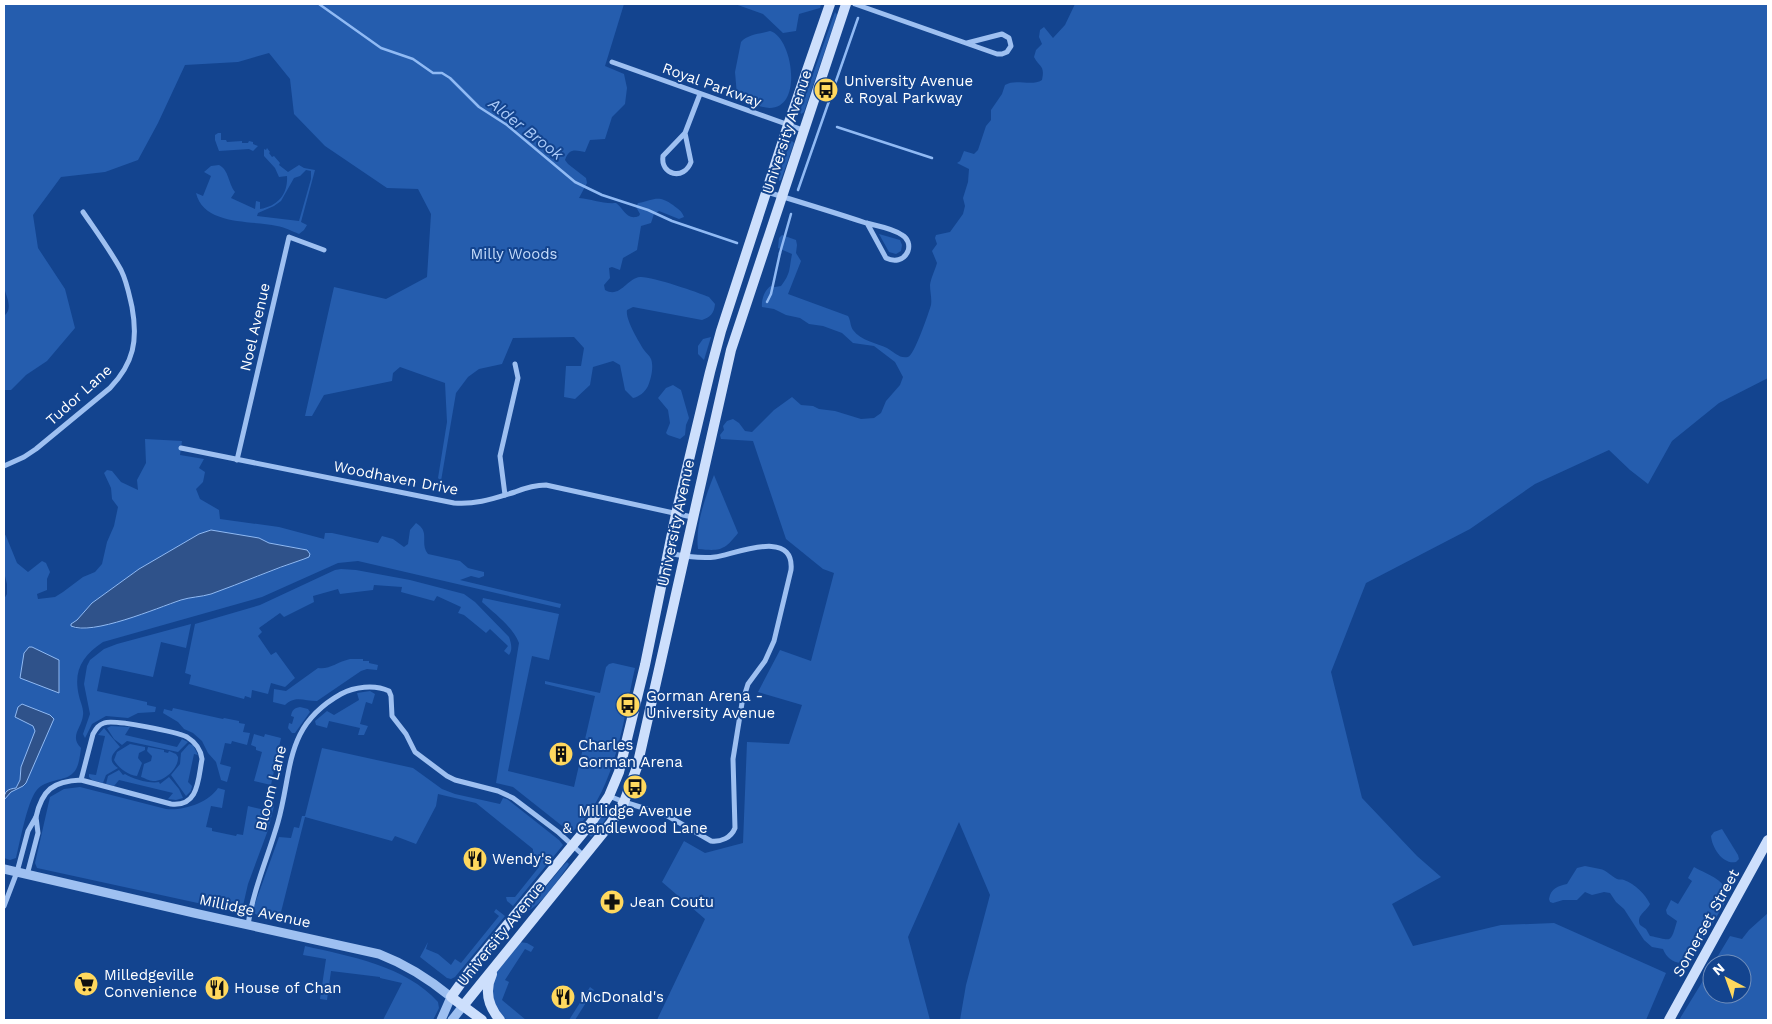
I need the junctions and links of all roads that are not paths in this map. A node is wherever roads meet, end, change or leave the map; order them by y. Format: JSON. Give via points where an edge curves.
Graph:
{"nodes":[{"id":1,"x":830,"y":4,"type":"edge"},
{"id":2,"x":846,"y":4,"type":"edge"},
{"id":3,"x":855,"y":4,"type":"edge"},
{"id":4,"x":967,"y":43,"type":"junction"},
{"id":5,"x":612,"y":62,"type":"dead end"},
{"id":6,"x":700,"y":94,"type":"junction"},
{"id":7,"x":788,"y":125,"type":"junction"},
{"id":8,"x":803,"y":130,"type":"junction"},
{"id":9,"x":685,"y":133,"type":"junction"},
{"id":10,"x":767,"y":192,"type":"junction"},
{"id":11,"x":781,"y":197,"type":"junction"},
{"id":12,"x":83,"y":212,"type":"dead end"},
{"id":13,"x":867,"y":223,"type":"junction"},
{"id":14,"x":324,"y":250,"type":"dead end"},
{"id":15,"x":515,"y":364,"type":"dead end"},
{"id":16,"x":182,"y":448,"type":"dead end"},
{"id":17,"x":237,"y":460,"type":"junction"},
{"id":18,"x":4,"y":466,"type":"edge"},
{"id":19,"x":505,"y":495,"type":"junction"},
{"id":20,"x":676,"y":514,"type":"junction"},
{"id":21,"x":692,"y":517,"type":"junction"},
{"id":22,"x":668,"y":553,"type":"junction"},
{"id":23,"x":685,"y":556,"type":"junction"},
{"id":24,"x":81,"y":780,"type":"junction"},
{"id":25,"x":609,"y":796,"type":"junction"},
{"id":26,"x":624,"y":802,"type":"junction"},
{"id":27,"x":36,"y":817,"type":"junction"},
{"id":28,"x":1768,"y":840,"type":"edge"},
{"id":29,"x":573,"y":845,"type":"junction"},
{"id":30,"x":584,"y":856,"type":"junction"},
{"id":31,"x":4,"y":869,"type":"edge"},
{"id":32,"x":17,"y":872,"type":"junction"},
{"id":33,"x":27,"y":874,"type":"junction"},
{"id":34,"x":4,"y":906,"type":"edge"},
{"id":35,"x":248,"y":925,"type":"junction"},
{"id":36,"x":495,"y":966,"type":"junction"},
{"id":37,"x":451,"y":997,"type":"junction"},
{"id":38,"x":462,"y":1006,"type":"junction"},
{"id":39,"x":441,"y":1020,"type":"edge"},
{"id":40,"x":452,"y":1020,"type":"edge"},
{"id":41,"x":482,"y":1020,"type":"edge"},
{"id":42,"x":500,"y":1020,"type":"edge"},
{"id":43,"x":1669,"y":1020,"type":"edge"}],
"edges":[{"from":1,"to":7,"type":"main road","name":"University Avenue"},
{"from":2,"to":8,"type":"main road","name":"University Avenue"},
{"from":3,"to":4,"type":"street"},
{"from":4,"to":4,"type":"street","via":[[999,54],[1007,52],[1011,46],[1009,38],[1002,34]]},
{"from":5,"to":6,"type":"street","name":"Royal Parkway"},
{"from":6,"to":7,"type":"street","name":"Royal Parkway"},
{"from":6,"to":9,"type":"street"},
{"from":7,"to":8,"type":"street","name":"Royal Parkway"},
{"from":7,"to":10,"type":"main road","name":"University Avenue"},
{"from":8,"to":11,"type":"main road","name":"University Avenue"},
{"from":9,"to":9,"type":"street","via":[[690,166],[684,172],[672,174],[663,165],[663,156]]},
{"from":10,"to":11,"type":"street"},
{"from":10,"to":20,"type":"main road","name":"University Avenue","via":[[721,331]]},
{"from":11,"to":13,"type":"street"},
{"from":11,"to":21,"type":"main road","name":"University Avenue","via":[[730,350]]},
{"from":12,"to":18,"type":"street","name":"Tudor Lane","via":[[126,282],[135,333],[130,358],[120,379],[110,388],[36,449]]},
{"from":13,"to":13,"type":"street","via":[[886,258],[900,260],[907,254],[909,244],[905,237]]},
{"from":14,"to":17,"type":"street","name":"Noel Avenue","via":[[289,236]]},
{"from":15,"to":19,"type":"street","via":[[518,378],[500,456]]},
{"from":16,"to":17,"type":"street","name":"Woodhaven Drive"},
{"from":17,"to":19,"type":"street","name":"Woodhaven Drive","via":[[454,503],[476,503]]},
{"from":19,"to":20,"type":"street","name":"Woodhaven Drive","via":[[546,485]]},
{"from":20,"to":21,"type":"street","name":"Woodhaven Drive"},
{"from":20,"to":22,"type":"main road","name":"University Avenue"},
{"from":21,"to":23,"type":"main road","name":"University Avenue"},
{"from":22,"to":23,"type":"street"},
{"from":22,"to":25,"type":"main road","name":"University Avenue","via":[[624,754]]},
{"from":23,"to":26,"type":"main road","name":"University Avenue","via":[[636,767]]},
{"from":23,"to":26,"type":"street","via":[[715,557],[769,546],[783,550],[791,561],[774,641],[765,661],[748,684],[742,703],[733,759],[736,828],[727,838],[710,841],[666,814]]},
{"from":24,"to":24,"type":"street","via":[[176,804],[190,799],[197,788],[202,757],[187,737],[132,724],[108,722],[96,728]]},
{"from":24,"to":27,"type":"street","via":[[62,783],[47,791]]},
{"from":25,"to":26,"type":"street"},
{"from":25,"to":29,"type":"main road","name":"University Avenue"},
{"from":26,"to":30,"type":"main road","name":"University Avenue"},
{"from":27,"to":32,"type":"street","via":[[28,830]]},
{"from":27,"to":33,"type":"street","via":[[38,833]]},
{"from":28,"to":43,"type":"main road","name":"Somerset Street"},
{"from":29,"to":30,"type":"street","name":"Bloom Lane"},
{"from":29,"to":35,"type":"street","name":"Bloom Lane","via":[[513,798],[455,780],[415,752],[392,716],[392,696],[388,691],[370,687],[351,688],[327,702],[296,740],[278,821],[250,908]]},
{"from":29,"to":37,"type":"main road","name":"University Avenue"},
{"from":30,"to":36,"type":"main road","name":"University Avenue"},
{"from":31,"to":32,"type":"street","name":"Millidge Avenue"},
{"from":32,"to":33,"type":"street","name":"Millidge Avenue"},
{"from":32,"to":34,"type":"street"},
{"from":33,"to":35,"type":"street","name":"Millidge Avenue"},
{"from":35,"to":37,"type":"street","name":"Millidge Avenue","via":[[379,954],[422,976]]},
{"from":36,"to":38,"type":"main road","name":"University Avenue"},
{"from":36,"to":42,"type":"main road","via":[[487,996]]},
{"from":37,"to":38,"type":"main road","name":"Millidge Avenue"},
{"from":37,"to":39,"type":"street"},
{"from":38,"to":40,"type":"street"},
{"from":38,"to":41,"type":"main road","name":"Millidge Avenue"}]}
